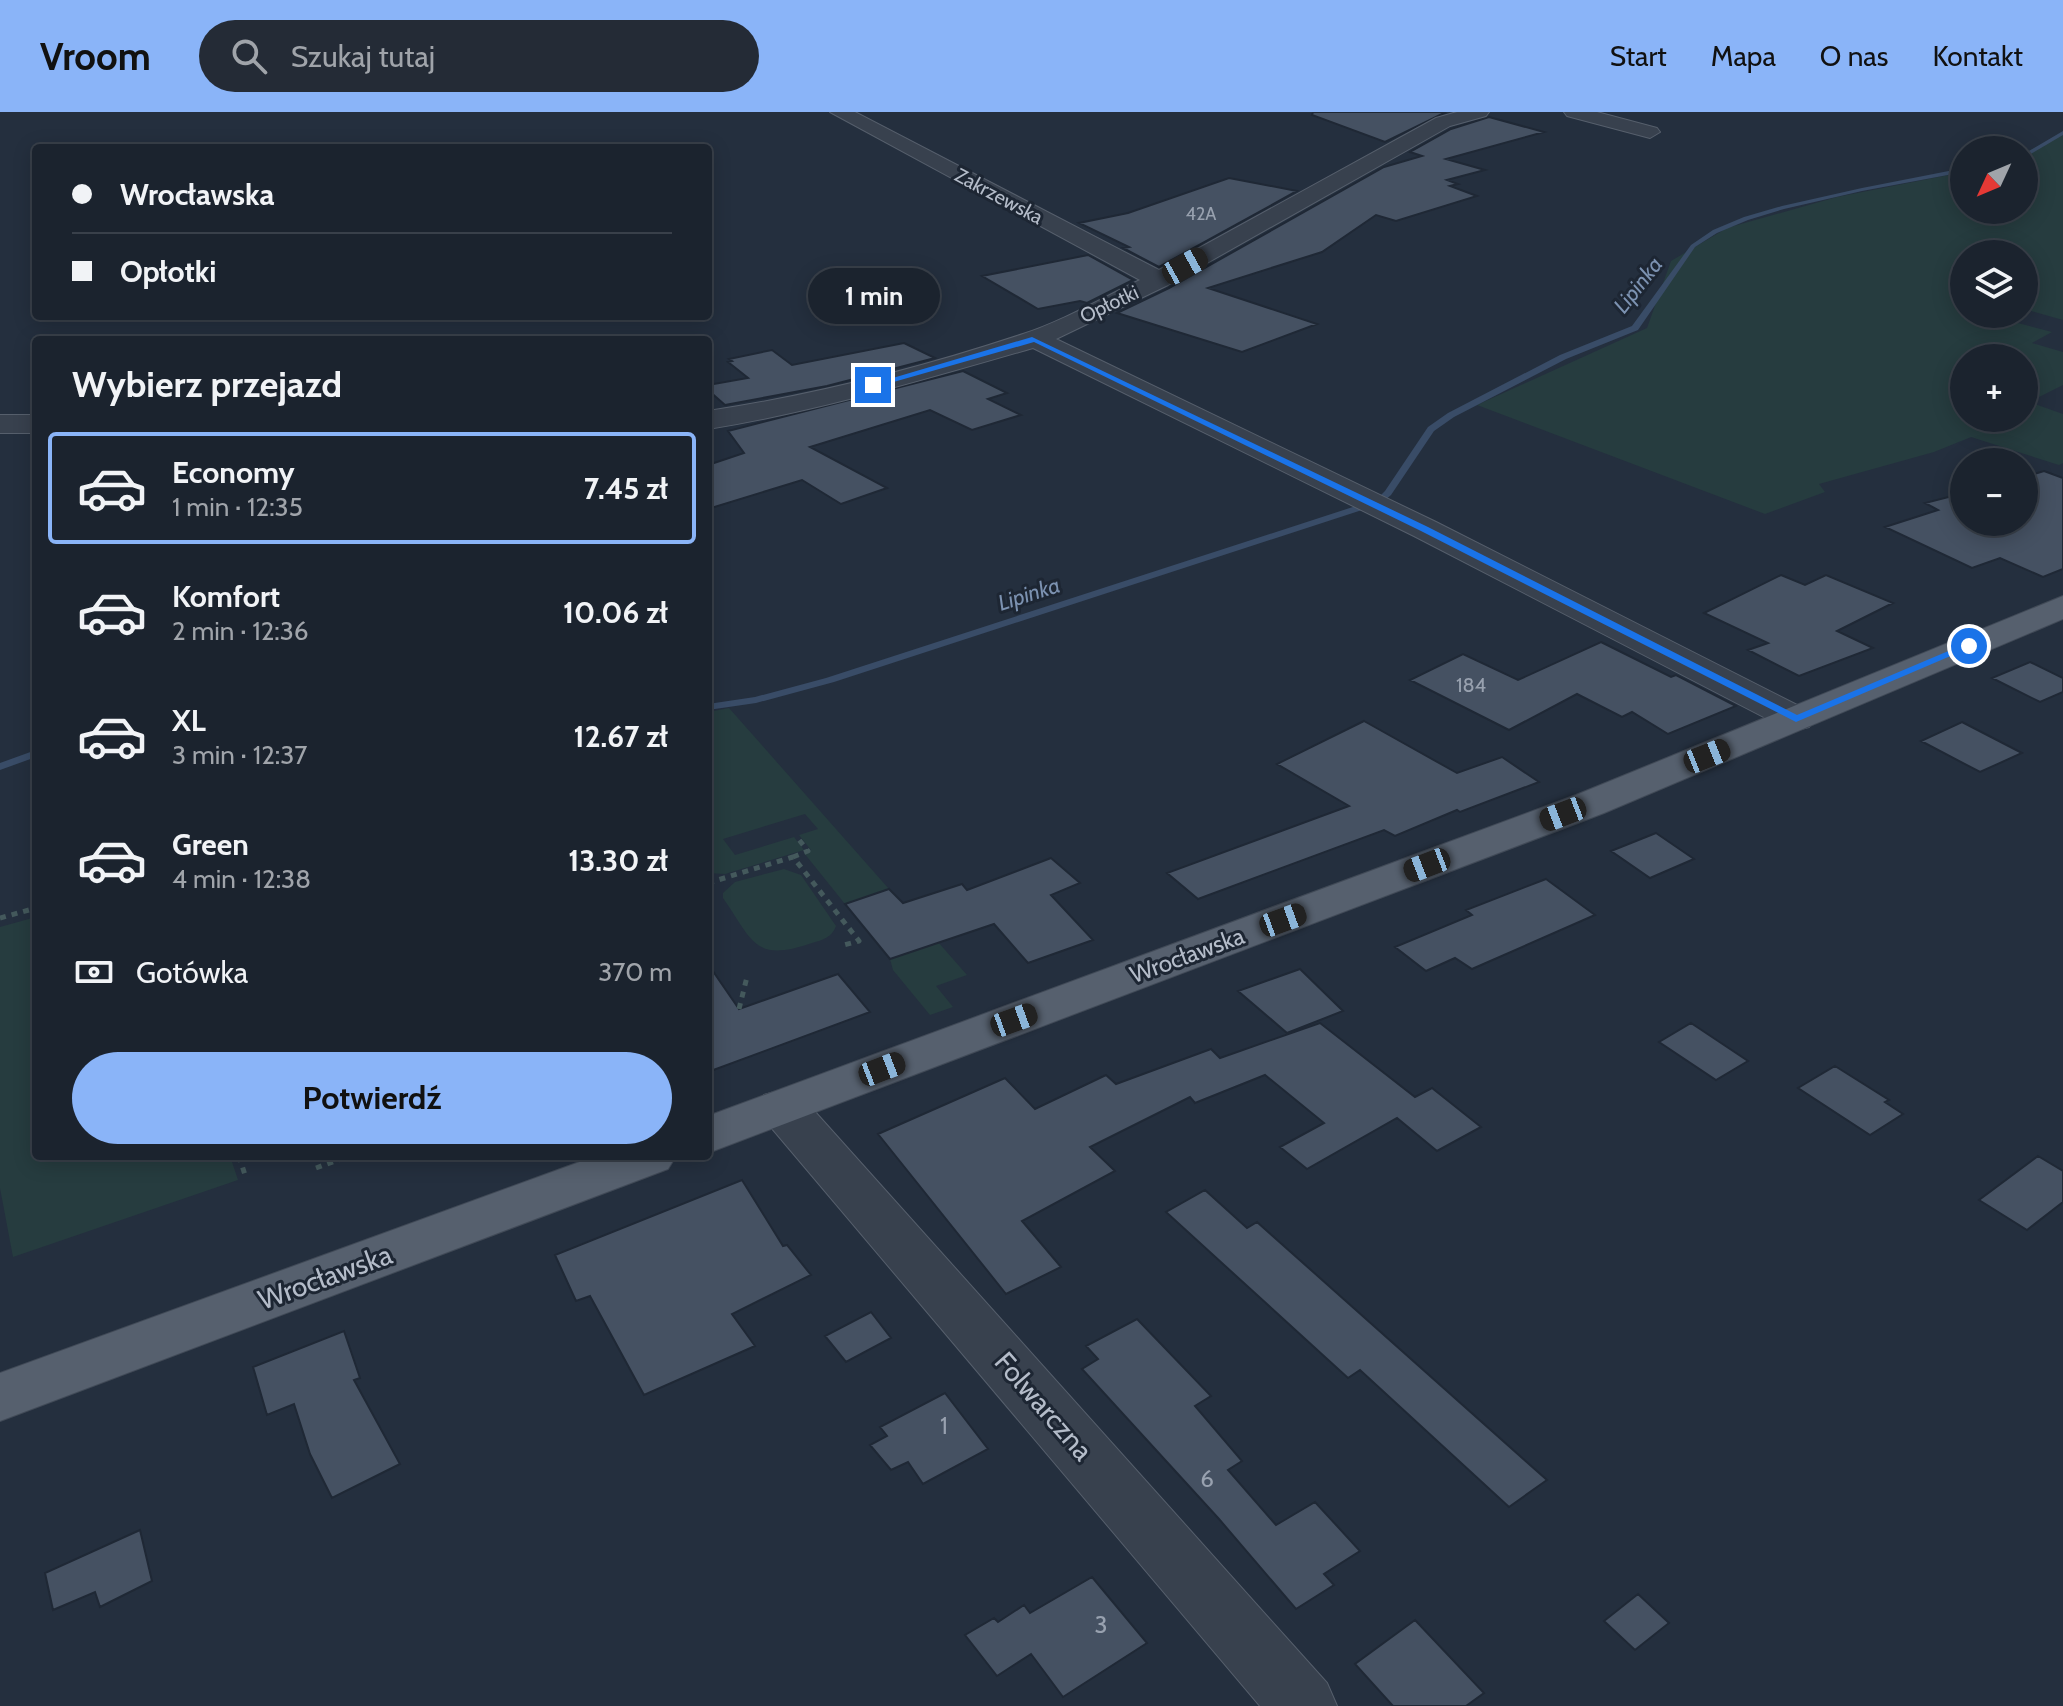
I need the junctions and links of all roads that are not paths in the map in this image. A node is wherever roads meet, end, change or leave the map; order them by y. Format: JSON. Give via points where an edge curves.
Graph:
{"nodes":[{"id":1,"x":840,"y":112,"type":"edge"},
{"id":2,"x":1479,"y":112,"type":"edge"},
{"id":3,"x":1574,"y":112,"type":"edge"},
{"id":4,"x":1650,"y":132,"type":"dead end"},
{"id":5,"x":1159,"y":280,"type":"junction"},
{"id":6,"x":1035,"y":339,"type":"junction"},
{"id":7,"x":712,"y":419,"type":"edge"},
{"id":8,"x":0,"y":424,"type":"edge"},
{"id":9,"x":32,"y":424,"type":"edge"},
{"id":10,"x":2063,"y":606,"type":"edge"},
{"id":11,"x":1796,"y":719,"type":"junction"},
{"id":12,"x":782,"y":1107,"type":"junction"},
{"id":13,"x":712,"y":1133,"type":"edge"},
{"id":14,"x":639,"y":1160,"type":"edge"},
{"id":15,"x":0,"y":1397,"type":"edge"},
{"id":16,"x":1303,"y":1706,"type":"edge"}],
"edges":[{"from":1,"to":5,"type":"street","name":"Zakrzewska"},
{"from":2,"to":5,"type":"street","name":"Opłotki","via":[[1443,122]]},
{"from":3,"to":4,"type":"street"},
{"from":5,"to":6,"type":"street","name":"Opłotki"},
{"from":6,"to":7,"type":"street","name":"Opłotki","via":[[846,393]]},
{"from":6,"to":11,"type":"street","via":[[1425,529]]},
{"from":8,"to":9,"type":"street"},
{"from":10,"to":11,"type":"main road","name":"Wrocławska"},
{"from":11,"to":12,"type":"main road","name":"Wrocławska","via":[[1590,804]]},
{"from":12,"to":13,"type":"main road","name":"Wrocławska"},
{"from":12,"to":16,"type":"street","name":"Folwarczna"},
{"from":14,"to":15,"type":"main road","name":"Wrocławska"}]}
